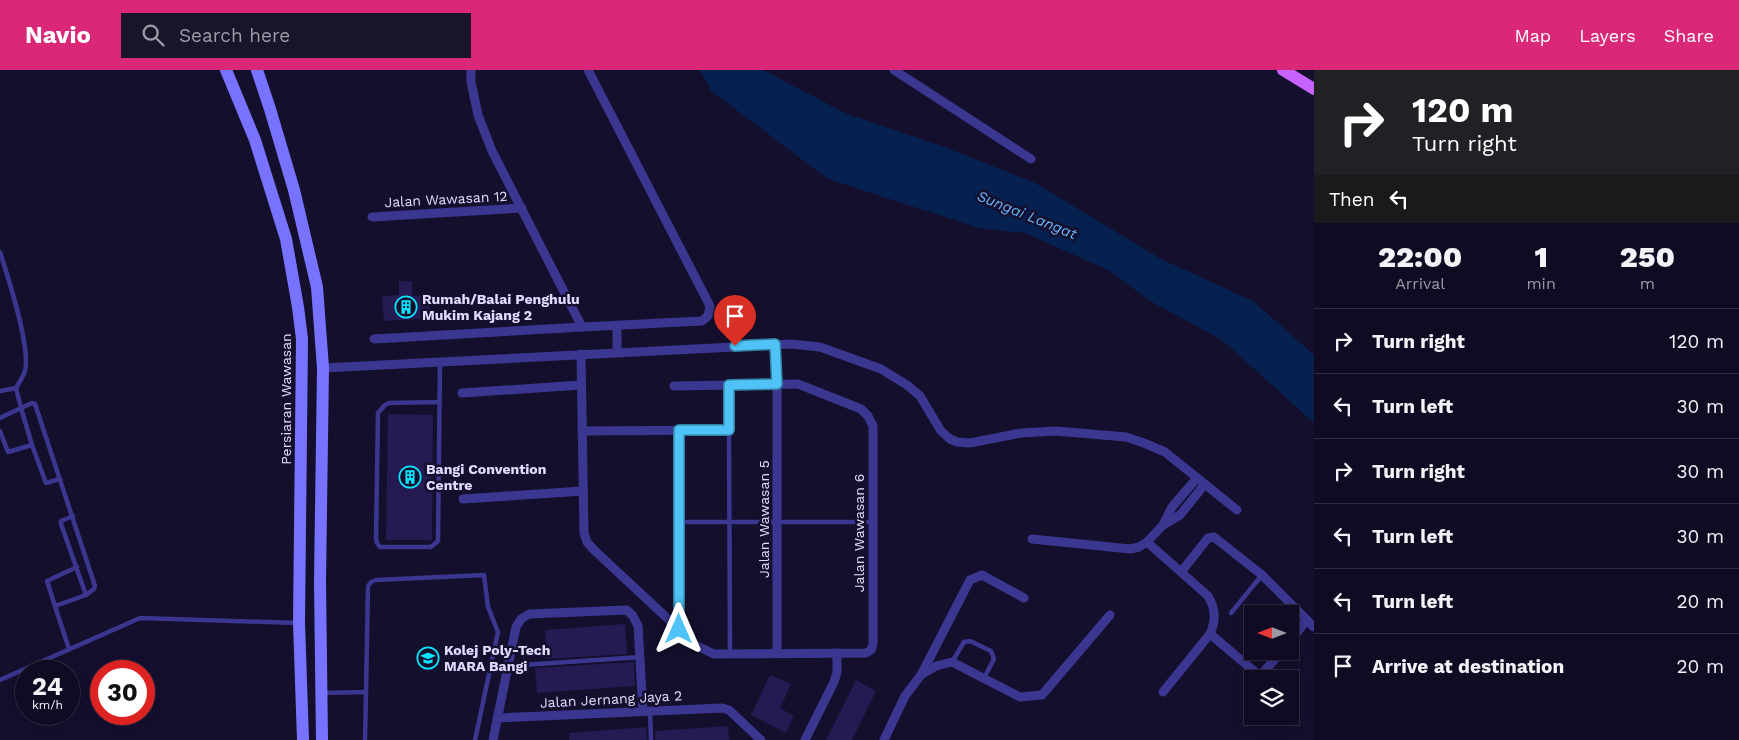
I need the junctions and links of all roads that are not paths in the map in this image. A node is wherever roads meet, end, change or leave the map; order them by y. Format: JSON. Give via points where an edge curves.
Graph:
{"nodes":[{"id":1,"x":226,"y":70,"type":"edge"},
{"id":2,"x":256,"y":70,"type":"edge"},
{"id":3,"x":472,"y":70,"type":"edge"},
{"id":4,"x":588,"y":70,"type":"edge"},
{"id":5,"x":894,"y":70,"type":"edge"},
{"id":6,"x":1283,"y":70,"type":"edge"},
{"id":7,"x":1314,"y":89,"type":"edge"},
{"id":8,"x":1031,"y":159,"type":"dead end"},
{"id":9,"x":522,"y":208,"type":"junction"},
{"id":10,"x":372,"y":217,"type":"dead end"},
{"id":11,"x":0,"y":252,"type":"edge"},
{"id":12,"x":617,"y":326,"type":"junction"},
{"id":13,"x":582,"y":327,"type":"junction"},
{"id":14,"x":302,"y":339,"type":"junction"},
{"id":15,"x":374,"y":340,"type":"dead end"},
{"id":16,"x":775,"y":344,"type":"junction"},
{"id":17,"x":617,"y":352,"type":"junction"},
{"id":18,"x":581,"y":354,"type":"junction"},
{"id":19,"x":440,"y":362,"type":"junction"},
{"id":20,"x":323,"y":368,"type":"junction"},
{"id":21,"x":777,"y":384,"type":"junction"},
{"id":22,"x":581,"y":385,"type":"junction"},
{"id":23,"x":729,"y":385,"type":"junction"},
{"id":24,"x":674,"y":386,"type":"dead end"},
{"id":25,"x":16,"y":388,"type":"junction"},
{"id":26,"x":0,"y":391,"type":"edge"},
{"id":27,"x":462,"y":393,"type":"dead end"},
{"id":28,"x":439,"y":402,"type":"junction"},
{"id":29,"x":21,"y":408,"type":"junction"},
{"id":30,"x":302,"y":413,"type":"junction"},
{"id":31,"x":0,"y":418,"type":"edge"},
{"id":32,"x":679,"y":430,"type":"junction"},
{"id":33,"x":729,"y":430,"type":"junction"},
{"id":34,"x":0,"y":431,"type":"edge"},
{"id":35,"x":582,"y":431,"type":"junction"},
{"id":36,"x":32,"y":444,"type":"junction"},
{"id":37,"x":1197,"y":478,"type":"junction"},
{"id":38,"x":60,"y":479,"type":"junction"},
{"id":39,"x":1205,"y":484,"type":"junction"},
{"id":40,"x":583,"y":491,"type":"junction"},
{"id":41,"x":463,"y":499,"type":"dead end"},
{"id":42,"x":1237,"y":510,"type":"dead end"},
{"id":43,"x":73,"y":516,"type":"junction"},
{"id":44,"x":679,"y":522,"type":"junction"},
{"id":45,"x":729,"y":522,"type":"junction"},
{"id":46,"x":777,"y":522,"type":"junction"},
{"id":47,"x":872,"y":522,"type":"junction"},
{"id":48,"x":1163,"y":525,"type":"junction"},
{"id":49,"x":1032,"y":539,"type":"dead end"},
{"id":50,"x":1147,"y":542,"type":"junction"},
{"id":51,"x":77,"y":567,"type":"junction"},
{"id":52,"x":1181,"y":572,"type":"junction"},
{"id":53,"x":1262,"y":575,"type":"junction"},
{"id":54,"x":320,"y":582,"type":"junction"},
{"id":55,"x":86,"y":595,"type":"junction"},
{"id":56,"x":1024,"y":598,"type":"dead end"},
{"id":57,"x":55,"y":606,"type":"junction"},
{"id":58,"x":1231,"y":614,"type":"dead end"},
{"id":59,"x":1110,"y":615,"type":"dead end"},
{"id":60,"x":1307,"y":620,"type":"junction"},
{"id":61,"x":299,"y":623,"type":"junction"},
{"id":62,"x":1314,"y":628,"type":"edge"},
{"id":63,"x":679,"y":629,"type":"junction"},
{"id":64,"x":1299,"y":630,"type":"edge"},
{"id":65,"x":1210,"y":634,"type":"junction"},
{"id":66,"x":70,"y":649,"type":"junction"},
{"id":67,"x":777,"y":653,"type":"junction"},
{"id":68,"x":837,"y":653,"type":"junction"},
{"id":69,"x":730,"y":654,"type":"junction"},
{"id":70,"x":641,"y":657,"type":"junction"},
{"id":71,"x":320,"y":660,"type":"junction"},
{"id":72,"x":1274,"y":660,"type":"edge"},
{"id":73,"x":952,"y":662,"type":"junction"},
{"id":74,"x":508,"y":666,"type":"junction"},
{"id":75,"x":921,"y":675,"type":"junction"},
{"id":76,"x":984,"y":678,"type":"junction"},
{"id":77,"x":0,"y":680,"type":"edge"},
{"id":78,"x":366,"y":692,"type":"junction"},
{"id":79,"x":1163,"y":692,"type":"dead end"},
{"id":80,"x":322,"y":693,"type":"junction"},
{"id":81,"x":647,"y":711,"type":"junction"},
{"id":82,"x":497,"y":718,"type":"junction"},
{"id":83,"x":303,"y":740,"type":"edge"},
{"id":84,"x":322,"y":740,"type":"edge"},
{"id":85,"x":365,"y":740,"type":"edge"},
{"id":86,"x":475,"y":740,"type":"edge"},
{"id":87,"x":493,"y":740,"type":"edge"},
{"id":88,"x":652,"y":740,"type":"edge"},
{"id":89,"x":761,"y":740,"type":"edge"},
{"id":90,"x":804,"y":740,"type":"edge"},
{"id":91,"x":884,"y":740,"type":"edge"}],
"edges":[{"from":1,"to":14,"type":"main road","name":"Persiaran Wawasan","via":[[255,140],[286,239]]},
{"from":2,"to":20,"type":"main road","via":[[294,190],[317,287]]},
{"from":3,"to":9,"type":"street","via":[[471,82],[478,116]]},
{"from":4,"to":12,"type":"street","via":[[710,306],[708,316],[702,321]]},
{"from":5,"to":8,"type":"street"},
{"from":6,"to":7,"type":"main road"},
{"from":9,"to":10,"type":"street","name":"Jalan Wawasan 12"},
{"from":9,"to":13,"type":"street"},
{"from":11,"to":25,"type":"lane","via":[[26,351],[25,371]]},
{"from":12,"to":13,"type":"street"},
{"from":12,"to":17,"type":"street"},
{"from":13,"to":15,"type":"street"},
{"from":14,"to":20,"type":"main road","via":[[310,356]]},
{"from":14,"to":30,"type":"main road","name":"Persiaran Wawasan"},
{"from":16,"to":17,"type":"street"},
{"from":16,"to":21,"type":"street","name":"Jalan Wawasan 5"},
{"from":16,"to":37,"type":"street","via":[[820,347],[881,369],[920,396],[941,431],[957,442],[1056,431],[1126,437],[1165,452]]},
{"from":17,"to":18,"type":"street"},
{"from":18,"to":19,"type":"street"},
{"from":18,"to":22,"type":"street"},
{"from":19,"to":20,"type":"street"},
{"from":19,"to":28,"type":"lane"},
{"from":20,"to":30,"type":"main road","via":[[309,385]]},
{"from":20,"to":54,"type":"main road"},
{"from":21,"to":23,"type":"street"},
{"from":21,"to":46,"type":"street","name":"Jalan Wawasan 5"},
{"from":21,"to":47,"type":"street","name":"Jalan Wawasan 6","via":[[798,384],[860,409],[868,416],[873,426]]},
{"from":22,"to":27,"type":"street"},
{"from":22,"to":35,"type":"street"},
{"from":23,"to":24,"type":"street"},
{"from":23,"to":33,"type":"street"},
{"from":25,"to":26,"type":"lane"},
{"from":25,"to":29,"type":"lane"},
{"from":28,"to":28,"type":"lane","via":[[438,541],[431,547],[380,547],[376,538],[378,413],[389,403]]},
{"from":29,"to":31,"type":"lane"},
{"from":29,"to":36,"type":"lane"},
{"from":29,"to":38,"type":"lane","via":[[35,404]]},
{"from":30,"to":61,"type":"main road","name":"Persiaran Wawasan"},
{"from":32,"to":33,"type":"street"},
{"from":32,"to":35,"type":"street"},
{"from":32,"to":44,"type":"street"},
{"from":33,"to":45,"type":"lane"},
{"from":34,"to":36,"type":"lane","via":[[8,452]]},
{"from":35,"to":40,"type":"street"},
{"from":36,"to":38,"type":"lane","via":[[46,483]]},
{"from":37,"to":39,"type":"street"},
{"from":37,"to":48,"type":"street","via":[[1172,507]]},
{"from":38,"to":43,"type":"lane"},
{"from":39,"to":42,"type":"street"},
{"from":39,"to":48,"type":"street","via":[[1180,515]]},
{"from":40,"to":41,"type":"street"},
{"from":40,"to":63,"type":"street","via":[[587,542]]},
{"from":43,"to":51,"type":"lane","via":[[61,522]]},
{"from":43,"to":55,"type":"lane","via":[[95,586]]},
{"from":44,"to":45,"type":"lane"},
{"from":44,"to":63,"type":"street"},
{"from":45,"to":46,"type":"lane"},
{"from":45,"to":69,"type":"lane"},
{"from":46,"to":47,"type":"lane"},
{"from":46,"to":67,"type":"street","name":"Jalan Wawasan 5"},
{"from":47,"to":68,"type":"street","name":"Jalan Wawasan 6","via":[[874,644],[866,653]]},
{"from":48,"to":50,"type":"street"},
{"from":49,"to":50,"type":"street","via":[[1130,549]]},
{"from":50,"to":52,"type":"street"},
{"from":51,"to":55,"type":"lane"},
{"from":51,"to":57,"type":"lane","via":[[48,579]]},
{"from":52,"to":53,"type":"street","via":[[1214,537]]},
{"from":52,"to":65,"type":"street","via":[[1213,604],[1215,614]]},
{"from":53,"to":58,"type":"lane"},
{"from":53,"to":60,"type":"street"},
{"from":54,"to":61,"type":"main road","via":[[311,608]]},
{"from":54,"to":71,"type":"main road"},
{"from":55,"to":57,"type":"lane"},
{"from":56,"to":75,"type":"street","via":[[982,575],[970,580]]},
{"from":57,"to":66,"type":"lane"},
{"from":59,"to":76,"type":"street","via":[[1042,695],[1020,697]]},
{"from":60,"to":62,"type":"street"},
{"from":60,"to":64,"type":"street"},
{"from":61,"to":66,"type":"lane","via":[[140,618]]},
{"from":61,"to":71,"type":"main road","via":[[315,644]]},
{"from":61,"to":83,"type":"main road","name":"Persiaran Wawasan"},
{"from":63,"to":69,"type":"street","via":[[697,646],[714,654]]},
{"from":65,"to":72,"type":"street","via":[[1260,676]]},
{"from":65,"to":79,"type":"street"},
{"from":66,"to":77,"type":"lane"},
{"from":67,"to":68,"type":"street"},
{"from":67,"to":69,"type":"street"},
{"from":68,"to":90,"type":"street","via":[[834,682]]},
{"from":70,"to":74,"type":"lane"},
{"from":70,"to":74,"type":"street","via":[[638,626],[627,610],[529,614],[516,628]]},
{"from":70,"to":81,"type":"street"},
{"from":71,"to":80,"type":"main road"},
{"from":73,"to":75,"type":"street"},
{"from":73,"to":76,"type":"street"},
{"from":73,"to":76,"type":"lane","via":[[964,642],[970,641],[991,651],[994,659]]},
{"from":74,"to":82,"type":"street"},
{"from":75,"to":91,"type":"street","via":[[905,696]]},
{"from":78,"to":80,"type":"lane"},
{"from":78,"to":85,"type":"lane"},
{"from":78,"to":86,"type":"lane","via":[[368,586],[371,582],[484,575],[488,606],[498,632]]},
{"from":80,"to":84,"type":"main road"},
{"from":81,"to":82,"type":"street","name":"Jalan Jernang Jaya 2"},
{"from":81,"to":88,"type":"lane"},
{"from":81,"to":89,"type":"street","name":"Jalan Jernang Jaya 2","via":[[726,708]]},
{"from":82,"to":87,"type":"street"}]}
